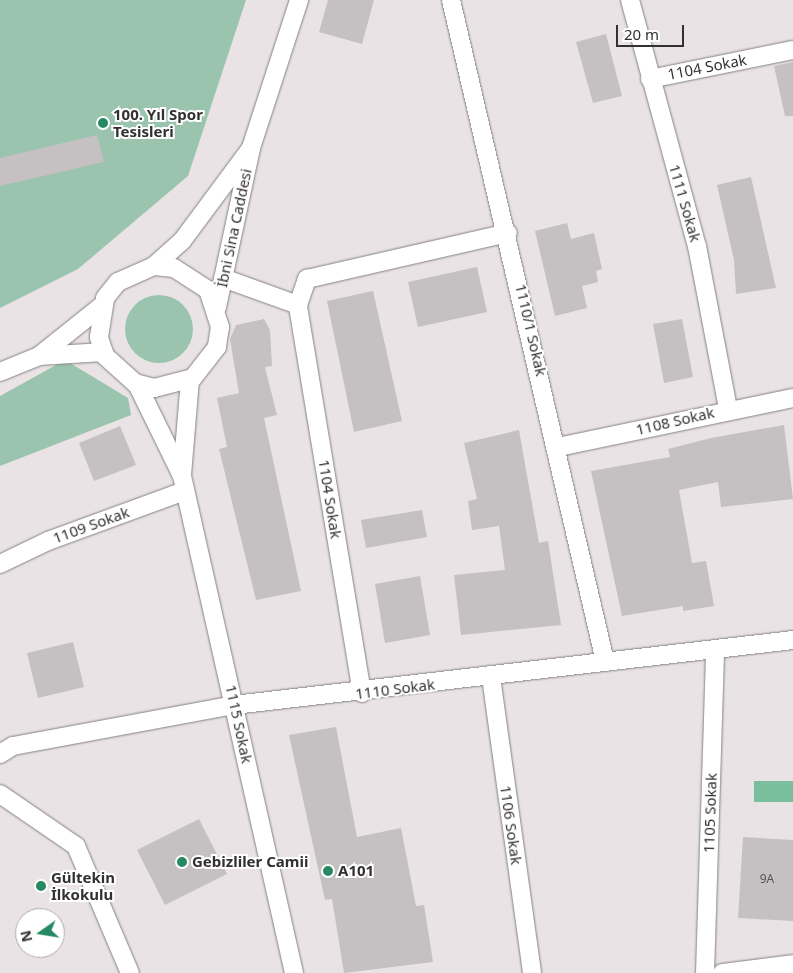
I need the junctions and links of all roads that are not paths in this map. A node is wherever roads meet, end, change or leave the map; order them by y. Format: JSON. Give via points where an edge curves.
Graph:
{"nodes":[{"id":1,"x":299,"y":0,"type":"edge"},
{"id":2,"x":451,"y":0,"type":"edge"},
{"id":3,"x":630,"y":0,"type":"edge"},
{"id":4,"x":793,"y":50,"type":"edge"},
{"id":5,"x":650,"y":78,"type":"junction"},
{"id":6,"x":251,"y":148,"type":"junction"},
{"id":7,"x":508,"y":233,"type":"junction"},
{"id":8,"x":154,"y":266,"type":"junction"},
{"id":9,"x":223,"y":278,"type":"junction"},
{"id":10,"x":298,"y":304,"type":"junction"},
{"id":11,"x":103,"y":305,"type":"junction"},
{"id":12,"x":217,"y":308,"type":"junction"},
{"id":13,"x":104,"y":352,"type":"junction"},
{"id":14,"x":39,"y":356,"type":"junction"},
{"id":15,"x":0,"y":372,"type":"edge"},
{"id":16,"x":190,"y":380,"type":"junction"},
{"id":17,"x":137,"y":384,"type":"junction"},
{"id":18,"x":793,"y":398,"type":"edge"},
{"id":19,"x":728,"y":409,"type":"junction"},
{"id":20,"x":558,"y":447,"type":"junction"},
{"id":21,"x":183,"y":483,"type":"junction"},
{"id":22,"x":0,"y":564,"type":"edge"},
{"id":23,"x":793,"y":640,"type":"edge"},
{"id":24,"x":715,"y":652,"type":"junction"},
{"id":25,"x":605,"y":661,"type":"junction"},
{"id":26,"x":491,"y":677,"type":"junction"},
{"id":27,"x":362,"y":693,"type":"junction"},
{"id":28,"x":234,"y":705,"type":"junction"},
{"id":29,"x":0,"y":754,"type":"edge"},
{"id":30,"x":0,"y":794,"type":"edge"},
{"id":31,"x":793,"y":964,"type":"edge"},
{"id":32,"x":130,"y":973,"type":"edge"},
{"id":33,"x":294,"y":973,"type":"edge"},
{"id":34,"x":532,"y":973,"type":"edge"},
{"id":35,"x":705,"y":973,"type":"edge"},
{"id":36,"x":722,"y":973,"type":"edge"}],
"edges":[{"from":1,"to":6,"type":"street","name":"İbni Sina Caddesi"},
{"from":2,"to":7,"type":"street","name":"1110/1 Sokak"},
{"from":3,"to":5,"type":"street","name":"1111 Sokak"},
{"from":4,"to":5,"type":"street","name":"1104 Sokak"},
{"from":5,"to":19,"type":"street","name":"1111 Sokak","via":[[697,246]]},
{"from":6,"to":8,"type":"street","name":"İbni Sina Caddesi","via":[[182,241]]},
{"from":6,"to":9,"type":"street","name":"İbni Sina Caddesi"},
{"from":7,"to":10,"type":"street","name":"1104 Sokak","via":[[307,279]]},
{"from":7,"to":20,"type":"street","name":"1110/1 Sokak"},
{"from":8,"to":11,"type":"street","name":"İbni Sina Caddesi","via":[[118,282]]},
{"from":8,"to":12,"type":"street","name":"İbni Sina Caddesi","via":[[193,276]]},
{"from":9,"to":10,"type":"street"},
{"from":9,"to":12,"type":"street","name":"İbni Sina Caddesi"},
{"from":10,"to":27,"type":"street","name":"1104 Sokak"},
{"from":11,"to":13,"type":"street","name":"İbni Sina Caddesi","via":[[99,337]]},
{"from":11,"to":14,"type":"street","name":"İbni Sina Caddesi"},
{"from":12,"to":16,"type":"street","name":"İbni Sina Caddesi","via":[[217,347],[207,365]]},
{"from":13,"to":14,"type":"street","name":"İbni Sina Caddesi"},
{"from":13,"to":17,"type":"street","name":"İbni Sina Caddesi","via":[[118,372]]},
{"from":14,"to":15,"type":"street","name":"İbni Sina Caddesi"},
{"from":16,"to":17,"type":"street","name":"İbni Sina Caddesi","via":[[154,388]]},
{"from":16,"to":21,"type":"street","name":"1115 Sokak"},
{"from":17,"to":21,"type":"street","name":"1115 Sokak"},
{"from":18,"to":19,"type":"street","name":"1108 Sokak"},
{"from":19,"to":20,"type":"street","name":"1108 Sokak"},
{"from":20,"to":25,"type":"street","name":"1110/1 Sokak"},
{"from":21,"to":22,"type":"street","name":"1109 Sokak"},
{"from":21,"to":28,"type":"street","name":"1115 Sokak"},
{"from":23,"to":24,"type":"street","name":"1110 Sokak"},
{"from":24,"to":25,"type":"street","name":"1110 Sokak"},
{"from":24,"to":35,"type":"street","name":"1105 Sokak"},
{"from":25,"to":26,"type":"street","name":"1110 Sokak"},
{"from":26,"to":27,"type":"street","name":"1110 Sokak"},
{"from":26,"to":34,"type":"street","name":"1106 Sokak"},
{"from":27,"to":28,"type":"street","name":"1110 Sokak"},
{"from":28,"to":29,"type":"street","name":"1110 Sokak","via":[[13,746]]},
{"from":28,"to":33,"type":"street","name":"1115 Sokak"},
{"from":30,"to":32,"type":"street","via":[[76,846]]},
{"from":31,"to":36,"type":"street"}]}
